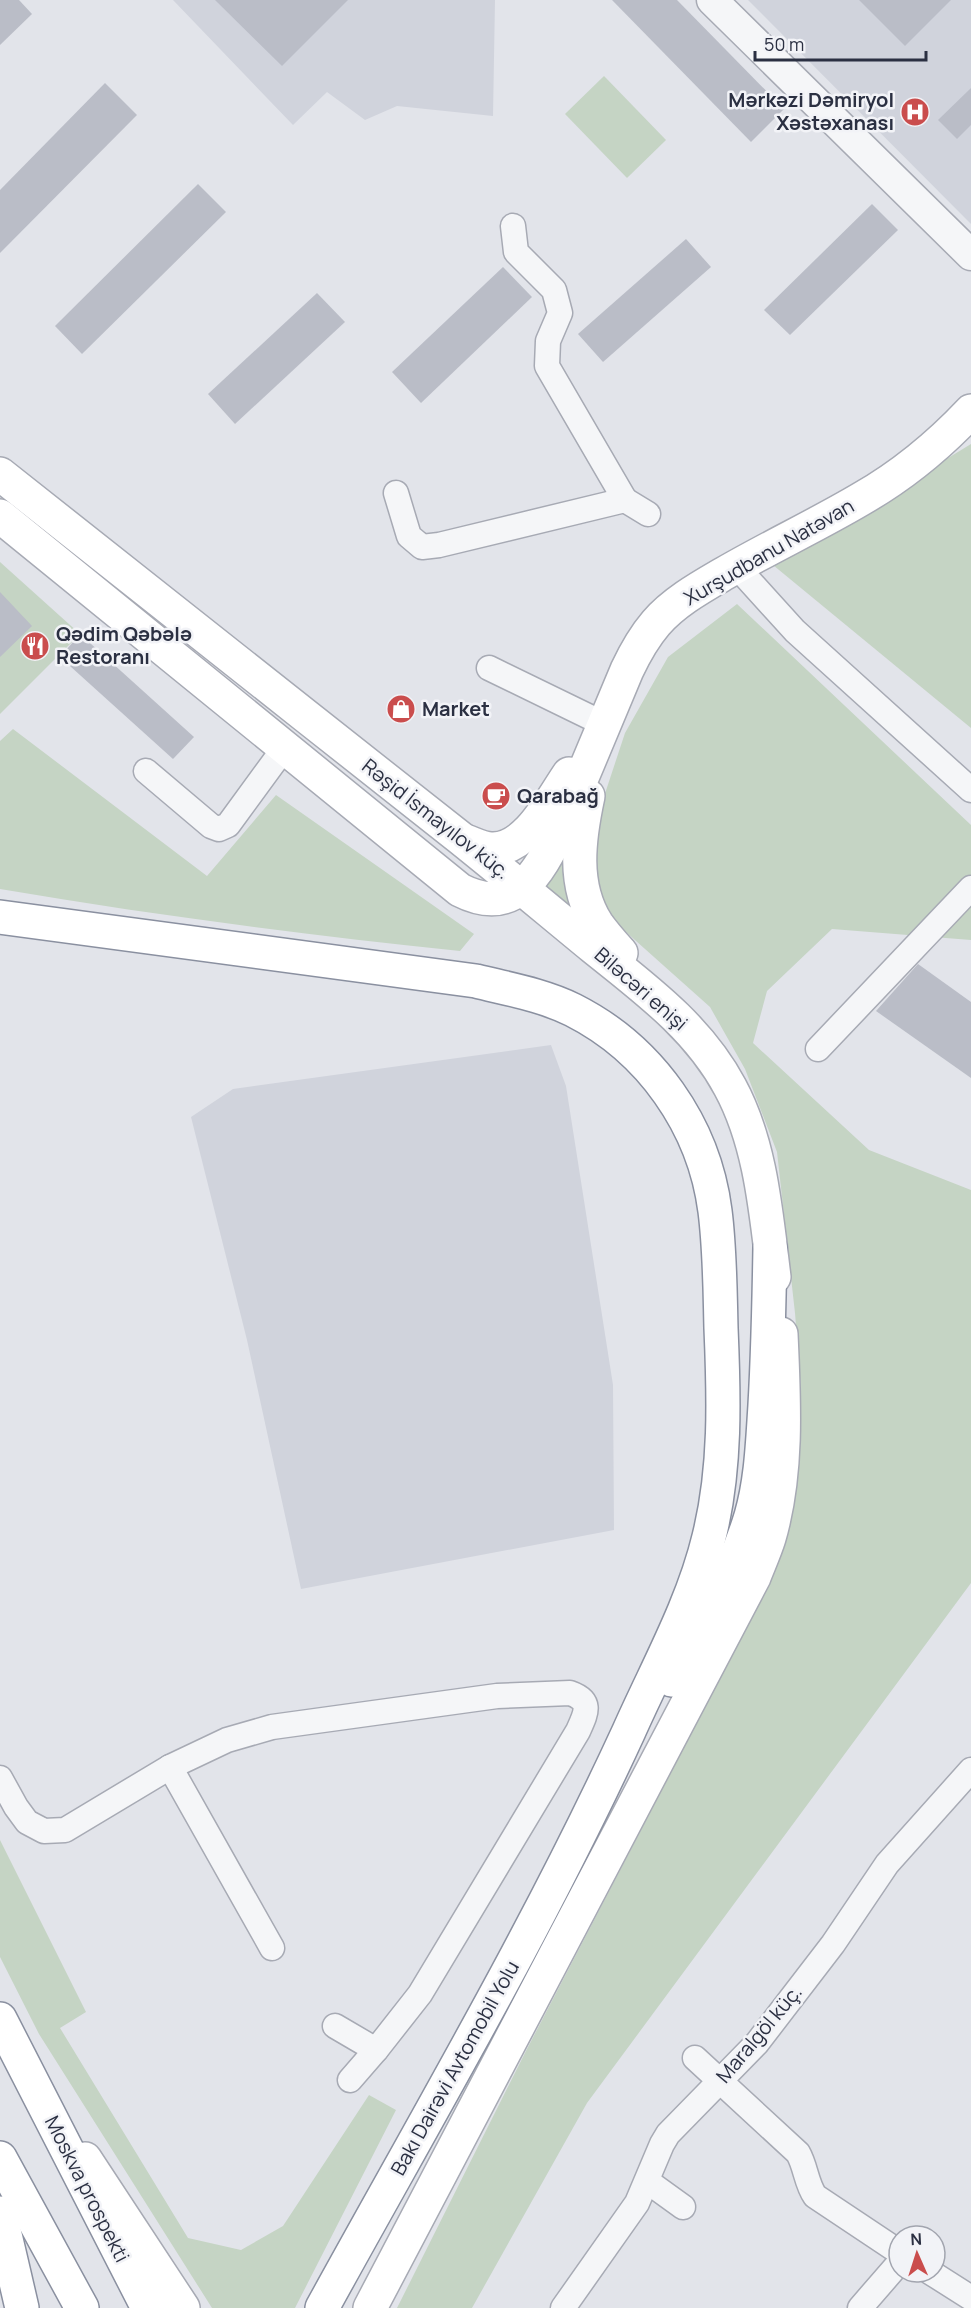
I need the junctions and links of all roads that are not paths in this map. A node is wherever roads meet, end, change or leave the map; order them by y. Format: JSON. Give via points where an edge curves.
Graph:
{"nodes":[{"id":1,"x":712,"y":0,"type":"edge"},
{"id":2,"x":513,"y":226,"type":"dead end"},
{"id":3,"x":971,"y":255,"type":"edge"},
{"id":4,"x":971,"y":411,"type":"edge"},
{"id":5,"x":0,"y":474,"type":"edge"},
{"id":6,"x":396,"y":493,"type":"dead end"},
{"id":7,"x":626,"y":500,"type":"junction"},
{"id":8,"x":648,"y":514,"type":"dead end"},
{"id":9,"x":0,"y":516,"type":"edge"},
{"id":10,"x":736,"y":566,"type":"junction"},
{"id":11,"x":489,"y":668,"type":"dead end"},
{"id":12,"x":604,"y":724,"type":"junction"},
{"id":13,"x":285,"y":747,"type":"junction"},
{"id":14,"x":146,"y":771,"type":"dead end"},
{"id":15,"x":971,"y":790,"type":"edge"},
{"id":16,"x":461,"y":839,"type":"junction"},
{"id":17,"x":523,"y":888,"type":"junction"},
{"id":18,"x":971,"y":888,"type":"edge"},
{"id":19,"x":0,"y":917,"type":"edge"},
{"id":20,"x":662,"y":1002,"type":"junction"},
{"id":21,"x":818,"y":1049,"type":"dead end"},
{"id":22,"x":770,"y":1248,"type":"junction"},
{"id":23,"x":170,"y":1767,"type":"junction"},
{"id":24,"x":971,"y":1770,"type":"edge"},
{"id":25,"x":0,"y":1778,"type":"edge"},
{"id":26,"x":585,"y":1826,"type":"junction"},
{"id":27,"x":272,"y":1948,"type":"dead end"},
{"id":28,"x":0,"y":2019,"type":"edge"},
{"id":29,"x":335,"y":2026,"type":"dead end"},
{"id":30,"x":376,"y":2050,"type":"junction"},
{"id":31,"x":695,"y":2058,"type":"dead end"},
{"id":32,"x":26,"y":2069,"type":"junction"},
{"id":33,"x":350,"y":2080,"type":"dead end"},
{"id":34,"x":721,"y":2080,"type":"junction"},
{"id":35,"x":0,"y":2158,"type":"edge"},
{"id":36,"x":647,"y":2181,"type":"junction"},
{"id":37,"x":683,"y":2207,"type":"dead end"},
{"id":38,"x":0,"y":2213,"type":"edge"},
{"id":39,"x":887,"y":2244,"type":"edge"},
{"id":40,"x":887,"y":2277,"type":"edge"},
{"id":41,"x":947,"y":2283,"type":"edge"},
{"id":42,"x":971,"y":2298,"type":"edge"},
{"id":43,"x":22,"y":2308,"type":"edge"},
{"id":44,"x":82,"y":2308,"type":"edge"},
{"id":45,"x":148,"y":2308,"type":"edge"},
{"id":46,"x":183,"y":2308,"type":"edge"},
{"id":47,"x":322,"y":2308,"type":"edge"},
{"id":48,"x":370,"y":2308,"type":"edge"},
{"id":49,"x":563,"y":2308,"type":"edge"},
{"id":50,"x":861,"y":2308,"type":"edge"}],
"edges":[{"from":1,"to":3,"type":"street"},
{"from":2,"to":7,"type":"street","via":[[516,252],[554,290],[560,313],[548,341],[547,366]]},
{"from":4,"to":10,"type":"main road","name":"Xurşudbanu Natəvan","via":[[919,461],[890,482]]},
{"from":5,"to":16,"type":"main road","name":"Rəşid İsmayılov küç."},
{"from":6,"to":7,"type":"street","via":[[409,536],[422,547]]},
{"from":7,"to":8,"type":"street"},
{"from":9,"to":13,"type":"main road","name":"Rəşid İsmayılov küç."},
{"from":10,"to":12,"type":"main road","name":"Xurşudbanu Natəvan","via":[[668,611],[656,624],[639,646]]},
{"from":10,"to":15,"type":"street","via":[[795,631]]},
{"from":11,"to":12,"type":"street"},
{"from":12,"to":16,"type":"main road","via":[[527,834],[514,845],[489,849]]},
{"from":12,"to":17,"type":"main road","via":[[560,830]]},
{"from":12,"to":20,"type":"main road","via":[[582,824],[582,890],[597,924]]},
{"from":13,"to":14,"type":"street","via":[[228,825],[219,829]]},
{"from":13,"to":17,"type":"main road","name":"Rəşid İsmayılov küç.","via":[[460,890],[493,900]]},
{"from":16,"to":17,"type":"main road","name":"Rəşid İsmayılov küç."},
{"from":17,"to":20,"type":"main road","name":"Biləcəri enişi"},
{"from":18,"to":21,"type":"street"},
{"from":19,"to":26,"type":"main road","via":[[476,981],[529,994],[570,1008],[608,1030],[639,1056],[668,1091],[691,1130],[715,1209],[724,1402],[720,1477],[709,1538],[691,1593]]},
{"from":20,"to":22,"type":"main road","name":"Biləcəri enişi","via":[[710,1056],[730,1087],[749,1132],[764,1197]]},
{"from":22,"to":26,"type":"main road","via":[[768,1363],[759,1481],[751,1515],[711,1614]]},
{"from":22,"to":48,"type":"main road","via":[[784,1398],[782,1457],[769,1537],[754,1577]]},
{"from":23,"to":25,"type":"street","via":[[65,1830],[44,1831],[27,1822]]},
{"from":23,"to":27,"type":"street"},
{"from":23,"to":30,"type":"street","via":[[227,1740],[272,1727],[497,1696],[570,1693],[585,1703],[586,1714],[578,1731],[420,1994]]},
{"from":24,"to":34,"type":"street","name":"Maralgöl küç.","via":[[887,1864],[771,2025]]},
{"from":26,"to":47,"type":"main road","name":"Bakı Dairəvi Avtomobil Yolu"},
{"from":28,"to":32,"type":"main road"},
{"from":29,"to":30,"type":"street"},
{"from":30,"to":33,"type":"street"},
{"from":31,"to":34,"type":"street"},
{"from":32,"to":45,"type":"main road","name":"Moskva prospekti"},
{"from":32,"to":46,"type":"main road"},
{"from":34,"to":36,"type":"street","name":"Maralgöl küç.","via":[[668,2134]]},
{"from":34,"to":39,"type":"street","via":[[798,2153],[808,2185],[816,2196]]},
{"from":35,"to":44,"type":"main road"},
{"from":36,"to":37,"type":"street"},
{"from":36,"to":49,"type":"street","name":"Maralgöl küç.","via":[[637,2203]]},
{"from":38,"to":43,"type":"main road"},
{"from":40,"to":50,"type":"street"},
{"from":41,"to":42,"type":"street"}]}
